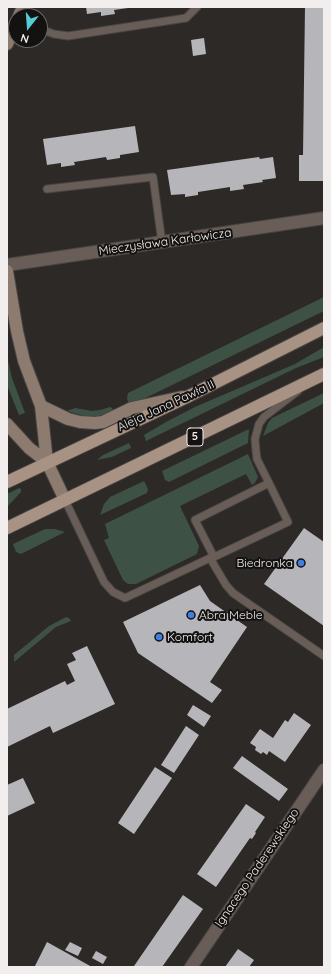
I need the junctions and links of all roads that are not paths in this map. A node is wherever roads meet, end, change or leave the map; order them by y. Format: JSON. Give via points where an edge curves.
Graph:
{"nodes":[{"id":1,"x":197,"y":7,"type":"edge"},
{"id":2,"x":48,"y":32,"type":"edge"},
{"id":3,"x":47,"y":189,"type":"dead end"},
{"id":4,"x":324,"y":218,"type":"edge"},
{"id":5,"x":162,"y":242,"type":"junction"},
{"id":6,"x":7,"y":265,"type":"edge"},
{"id":7,"x":7,"y":271,"type":"edge"},
{"id":8,"x":324,"y":328,"type":"edge"},
{"id":9,"x":319,"y":377,"type":"edge"},
{"id":10,"x":189,"y":396,"type":"junction"},
{"id":11,"x":41,"y":406,"type":"junction"},
{"id":12,"x":7,"y":424,"type":"edge"},
{"id":13,"x":47,"y":462,"type":"junction"},
{"id":14,"x":7,"y":482,"type":"edge"},
{"id":15,"x":269,"y":484,"type":"junction"},
{"id":16,"x":65,"y":500,"type":"junction"},
{"id":17,"x":7,"y":528,"type":"edge"},
{"id":18,"x":212,"y":557,"type":"junction"},
{"id":19,"x":324,"y":656,"type":"edge"},
{"id":20,"x":324,"y":770,"type":"edge"},
{"id":21,"x":191,"y":967,"type":"edge"}],
"edges":[{"from":1,"to":2,"type":"lane","via":[[186,18],[68,36]]},
{"from":3,"to":5,"type":"lane","via":[[153,177]]},
{"from":4,"to":5,"type":"street","name":"Mieczysława Karłowicza"},
{"from":5,"to":6,"type":"street","name":"Mieczysława Karłowicza"},
{"from":7,"to":11,"type":"street","via":[[24,361]]},
{"from":8,"to":10,"type":"main road","name":"Aleja Jana Pawła II"},
{"from":9,"to":15,"type":"lane","via":[[264,417],[260,424],[256,440],[257,459]]},
{"from":9,"to":16,"type":"main road","number":"5"},
{"from":10,"to":11,"type":"street","via":[[132,408],[103,422],[95,423],[68,419]]},
{"from":10,"to":13,"type":"main road","name":"Aleja Jana Pawła II"},
{"from":11,"to":13,"type":"street"},
{"from":12,"to":13,"type":"street","via":[[29,448]]},
{"from":13,"to":14,"type":"main road","name":"Aleja Jana Pawła II"},
{"from":13,"to":16,"type":"street"},
{"from":15,"to":18,"type":"lane","via":[[195,520]]},
{"from":15,"to":18,"type":"lane","via":[[288,522]]},
{"from":16,"to":17,"type":"main road","number":"5"},
{"from":16,"to":18,"type":"lane","via":[[104,582],[113,592],[125,598]]},
{"from":18,"to":19,"type":"lane","via":[[226,585],[233,593]]},
{"from":20,"to":21,"type":"street","name":"Ignacego Paderewskiego"}]}
